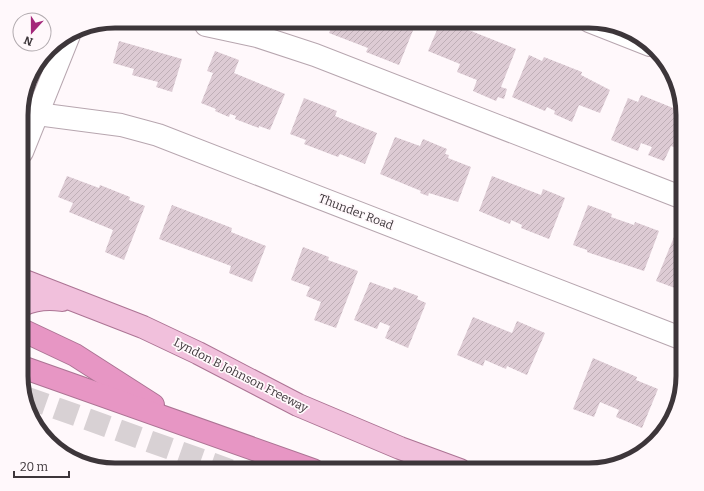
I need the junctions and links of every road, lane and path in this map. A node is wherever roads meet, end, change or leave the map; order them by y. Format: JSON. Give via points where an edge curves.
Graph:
{"nodes":[{"id":1,"x":220,"y":28,"type":"edge"},
{"id":2,"x":64,"y":46,"type":"edge"},
{"id":3,"x":30,"y":113,"type":"edge"},
{"id":4,"x":676,"y":195,"type":"edge"},
{"id":5,"x":28,"y":282,"type":"edge"},
{"id":6,"x":28,"y":302,"type":"edge"},
{"id":7,"x":93,"y":307,"type":"junction"},
{"id":8,"x":28,"y":333,"type":"edge"},
{"id":9,"x":676,"y":336,"type":"edge"},
{"id":10,"x":28,"y":369,"type":"edge"},
{"id":11,"x":184,"y":425,"type":"junction"},
{"id":12,"x":294,"y":463,"type":"edge"},
{"id":13,"x":441,"y":463,"type":"edge"}],
"edges":[{"from":1,"to":4,"type":"street","via":[[257,36],[315,55]]},
{"from":2,"to":3,"type":"street"},
{"from":3,"to":9,"type":"street","name":"Thunder Road","via":[[121,125],[158,136]]},
{"from":5,"to":7,"type":"main road","name":"Lyndon B Johnson Freeway"},
{"from":6,"to":7,"type":"main road","via":[[54,299]]},
{"from":7,"to":13,"type":"main road","name":"Lyndon B Johnson Freeway","via":[[198,352],[298,405]]},
{"from":8,"to":11,"type":"highway","via":[[75,355]]},
{"from":10,"to":11,"type":"highway"},
{"from":11,"to":12,"type":"highway"}]}
